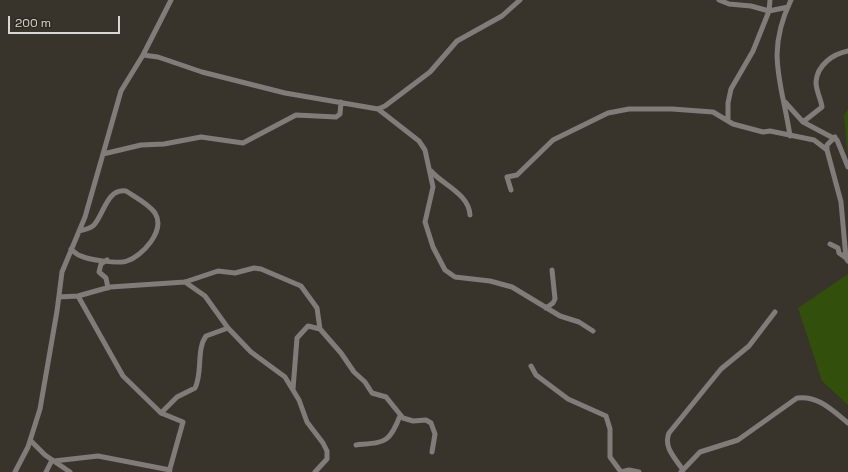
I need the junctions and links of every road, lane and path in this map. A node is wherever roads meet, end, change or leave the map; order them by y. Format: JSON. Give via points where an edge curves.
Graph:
{"nodes":[{"id":1,"x":171,"y":0,"type":"edge"},
{"id":2,"x":520,"y":0,"type":"edge"},
{"id":3,"x":719,"y":0,"type":"edge"},
{"id":4,"x":770,"y":0,"type":"edge"},
{"id":5,"x":791,"y":0,"type":"edge"},
{"id":6,"x":788,"y":7,"type":"junction"},
{"id":7,"x":769,"y":11,"type":"junction"},
{"id":8,"x":848,"y":51,"type":"edge"},
{"id":9,"x":143,"y":55,"type":"junction"},
{"id":10,"x":783,"y":99,"type":"junction"},
{"id":11,"x":341,"y":102,"type":"junction"},
{"id":12,"x":378,"y":110,"type":"junction"},
{"id":13,"x":728,"y":121,"type":"junction"},
{"id":14,"x":803,"y":122,"type":"junction"},
{"id":15,"x":790,"y":136,"type":"junction"},
{"id":16,"x":834,"y":137,"type":"junction"},
{"id":17,"x":827,"y":150,"type":"junction"},
{"id":18,"x":103,"y":154,"type":"junction"},
{"id":19,"x":848,"y":166,"type":"edge"},
{"id":20,"x":430,"y":170,"type":"junction"},
{"id":21,"x":511,"y":190,"type":"dead end"},
{"id":22,"x":470,"y":215,"type":"dead end"},
{"id":23,"x":846,"y":223,"type":"edge"},
{"id":24,"x":80,"y":231,"type":"junction"},
{"id":25,"x":830,"y":244,"type":"dead end"},
{"id":26,"x":71,"y":249,"type":"junction"},
{"id":27,"x":107,"y":260,"type":"junction"},
{"id":28,"x":847,"y":260,"type":"edge"},
{"id":29,"x":552,"y":270,"type":"dead end"},
{"id":30,"x":185,"y":282,"type":"junction"},
{"id":31,"x":108,"y":288,"type":"junction"},
{"id":32,"x":78,"y":296,"type":"junction"},
{"id":33,"x":59,"y":297,"type":"junction"},
{"id":34,"x":546,"y":308,"type":"junction"},
{"id":35,"x":775,"y":312,"type":"dead end"},
{"id":36,"x":228,"y":328,"type":"junction"},
{"id":37,"x":320,"y":329,"type":"junction"},
{"id":38,"x":593,"y":331,"type":"dead end"},
{"id":39,"x":531,"y":366,"type":"dead end"},
{"id":40,"x":293,"y":389,"type":"junction"},
{"id":41,"x":161,"y":413,"type":"junction"},
{"id":42,"x":400,"y":416,"type":"junction"},
{"id":43,"x":848,"y":423,"type":"edge"},
{"id":44,"x":31,"y":442,"type":"junction"},
{"id":45,"x":356,"y":445,"type":"dead end"},
{"id":46,"x":432,"y":452,"type":"dead end"},
{"id":47,"x":53,"y":461,"type":"junction"},
{"id":48,"x":169,"y":471,"type":"edge"},
{"id":49,"x":682,"y":471,"type":"edge"},
{"id":50,"x":15,"y":472,"type":"edge"},
{"id":51,"x":46,"y":472,"type":"edge"},
{"id":52,"x":70,"y":472,"type":"edge"},
{"id":53,"x":315,"y":472,"type":"edge"},
{"id":54,"x":621,"y":472,"type":"edge"},
{"id":55,"x":639,"y":472,"type":"edge"}],
"edges":[{"from":1,"to":9,"type":"street"},
{"from":2,"to":12,"type":"street","via":[[502,16],[457,40],[430,72]]},
{"from":3,"to":7,"type":"street"},
{"from":4,"to":7,"type":"street"},
{"from":5,"to":6,"type":"street"},
{"from":6,"to":7,"type":"street"},
{"from":6,"to":10,"type":"street","via":[[782,19],[777,45]]},
{"from":7,"to":13,"type":"street","via":[[753,51],[732,89],[728,103]]},
{"from":8,"to":14,"type":"street","via":[[833,56],[822,67],[816,82],[822,107]]},
{"from":9,"to":11,"type":"street","via":[[158,57],[263,88]]},
{"from":9,"to":18,"type":"street","via":[[121,91]]},
{"from":10,"to":14,"type":"street"},
{"from":10,"to":15,"type":"street"},
{"from":11,"to":12,"type":"street"},
{"from":11,"to":18,"type":"street","via":[[340,114],[336,117],[296,115],[243,143],[201,137],[164,144],[141,145]]},
{"from":12,"to":20,"type":"street","via":[[423,146]]},
{"from":13,"to":15,"type":"street","via":[[763,132],[770,131]]},
{"from":13,"to":21,"type":"street","via":[[713,112],[672,109],[629,108],[608,114],[553,140],[518,175],[507,177]]},
{"from":14,"to":16,"type":"street"},
{"from":15,"to":17,"type":"street","via":[[814,140]]},
{"from":16,"to":17,"type":"street"},
{"from":16,"to":19,"type":"street"},
{"from":17,"to":23,"type":"street"},
{"from":18,"to":24,"type":"street"},
{"from":20,"to":22,"type":"street","via":[[467,202]]},
{"from":20,"to":34,"type":"street","via":[[433,187],[425,222],[433,247],[445,270],[455,277],[504,284]]},
{"from":23,"to":28,"type":"street"},
{"from":24,"to":26,"type":"street"},
{"from":24,"to":27,"type":"street","via":[[94,225],[112,195],[121,190],[152,210],[157,217],[153,239],[143,250],[125,262]]},
{"from":25,"to":28,"type":"street","via":[[838,248],[839,253]]},
{"from":26,"to":27,"type":"street","via":[[86,258]]},
{"from":26,"to":33,"type":"street","via":[[62,272]]},
{"from":27,"to":31,"type":"street","via":[[101,264],[99,272],[106,279]]},
{"from":29,"to":34,"type":"street","via":[[555,299]]},
{"from":30,"to":31,"type":"street"},
{"from":30,"to":36,"type":"street","via":[[210,302]]},
{"from":30,"to":37,"type":"street","via":[[218,271],[235,273],[254,268],[261,269],[301,286],[317,308]]},
{"from":31,"to":32,"type":"street"},
{"from":32,"to":33,"type":"street"},
{"from":32,"to":41,"type":"street","via":[[116,366]]},
{"from":33,"to":44,"type":"street","via":[[40,409]]},
{"from":34,"to":38,"type":"street"},
{"from":35,"to":49,"type":"street","via":[[749,346],[721,369],[669,433],[668,446]]},
{"from":36,"to":40,"type":"street","via":[[251,352],[282,373]]},
{"from":36,"to":41,"type":"street","via":[[206,336],[202,343],[195,388],[177,397]]},
{"from":37,"to":40,"type":"street","via":[[308,326],[298,336]]},
{"from":37,"to":42,"type":"street","via":[[372,393],[386,396]]},
{"from":39,"to":54,"type":"street","via":[[536,375],[568,399],[606,416],[610,424],[610,457]]},
{"from":40,"to":53,"type":"street","via":[[307,422],[327,451],[326,459]]},
{"from":41,"to":48,"type":"street","via":[[183,422]]},
{"from":42,"to":45,"type":"street","via":[[388,438]]},
{"from":42,"to":46,"type":"street","via":[[413,421],[426,420],[431,423],[435,434]]},
{"from":43,"to":49,"type":"street","via":[[822,403],[808,398],[797,398],[738,440],[700,452]]},
{"from":44,"to":47,"type":"street"},
{"from":44,"to":50,"type":"street"},
{"from":47,"to":48,"type":"street","via":[[98,456]]},
{"from":47,"to":51,"type":"street"},
{"from":47,"to":52,"type":"street"},
{"from":54,"to":55,"type":"street"}]}
